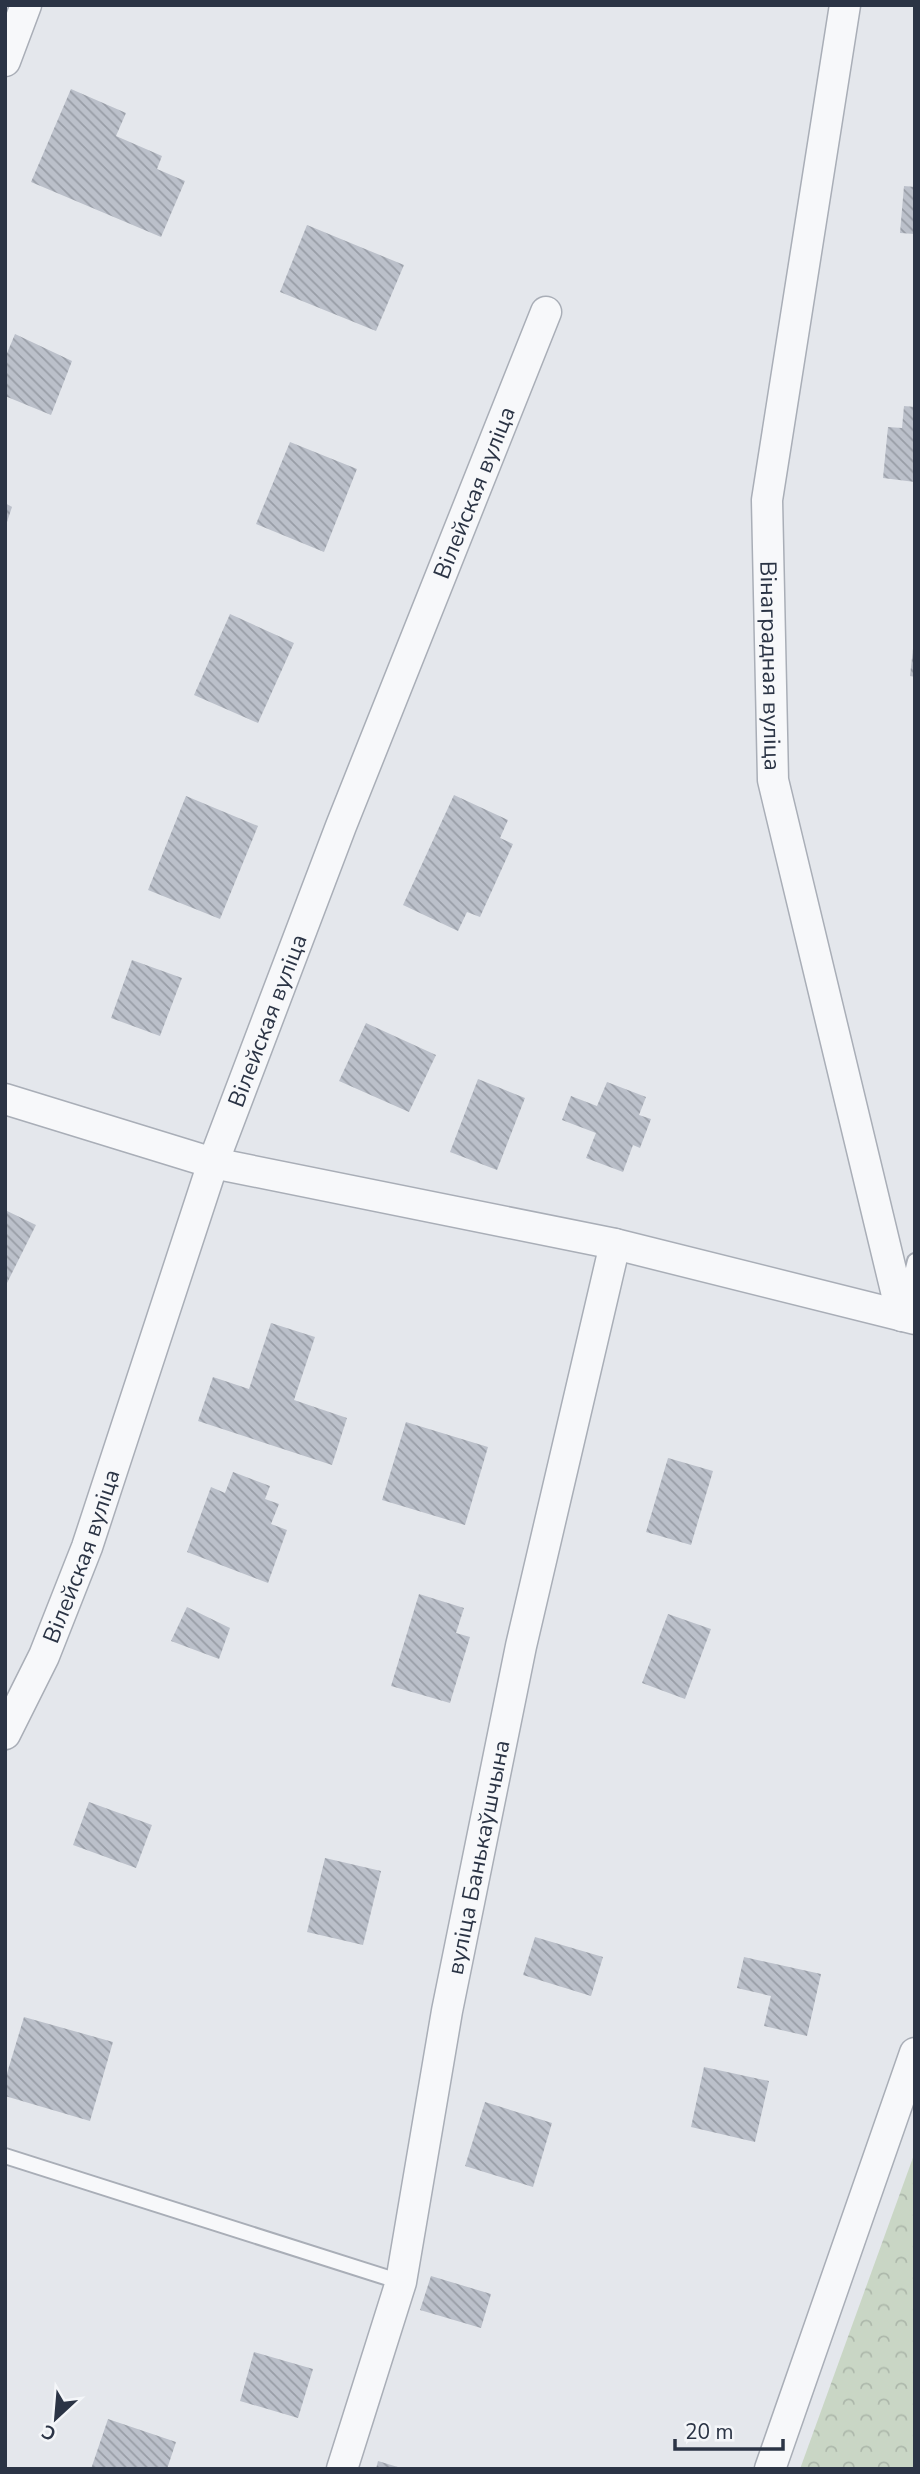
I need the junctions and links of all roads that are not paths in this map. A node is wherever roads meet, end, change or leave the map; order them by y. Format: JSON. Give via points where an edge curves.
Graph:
{"nodes":[{"id":1,"x":26,"y":5,"type":"edge"},
{"id":2,"x":845,"y":5,"type":"edge"},
{"id":3,"x":5,"y":61,"type":"edge"},
{"id":4,"x":546,"y":312,"type":"dead end"},
{"id":5,"x":5,"y":1099,"type":"edge"},
{"id":6,"x":213,"y":1163,"type":"junction"},
{"id":7,"x":615,"y":1244,"type":"junction"},
{"id":8,"x":915,"y":1261,"type":"edge"},
{"id":9,"x":908,"y":1318,"type":"edge"},
{"id":10,"x":5,"y":1734,"type":"edge"},
{"id":11,"x":915,"y":2053,"type":"edge"},
{"id":12,"x":5,"y":2155,"type":"edge"},
{"id":13,"x":401,"y":2282,"type":"junction"},
{"id":14,"x":342,"y":2469,"type":"edge"},
{"id":15,"x":770,"y":2469,"type":"edge"}],
"edges":[{"from":1,"to":3,"type":"street"},
{"from":2,"to":9,"type":"street","name":"Вінаградная вуліца","via":[[767,500],[773,780]]},
{"from":4,"to":6,"type":"street","name":"Вілейская вуліца","via":[[341,826]]},
{"from":5,"to":6,"type":"street"},
{"from":6,"to":7,"type":"street"},
{"from":6,"to":10,"type":"street","name":"Вілейская вуліца","via":[[87,1547],[44,1656]]},
{"from":7,"to":9,"type":"street"},
{"from":7,"to":13,"type":"street","name":"вуліца Банькаўшчына","via":[[521,1646],[447,2011]]},
{"from":8,"to":9,"type":"lane"},
{"from":11,"to":15,"type":"street"},
{"from":12,"to":13,"type":"lane"},
{"from":13,"to":14,"type":"street","name":"вуліца Банькаўшчына"}]}
